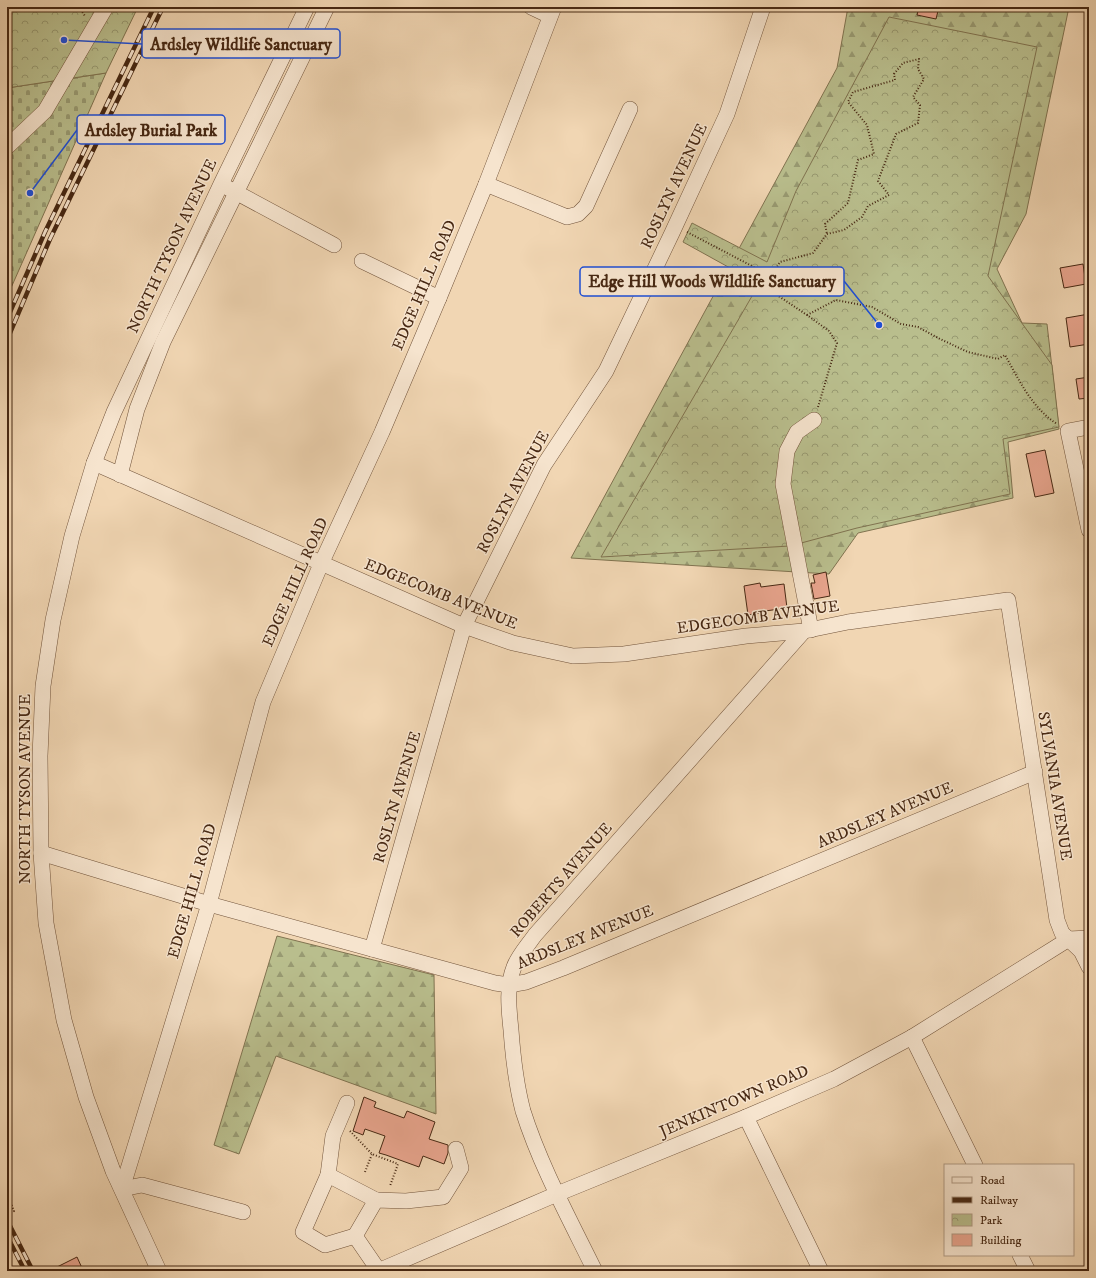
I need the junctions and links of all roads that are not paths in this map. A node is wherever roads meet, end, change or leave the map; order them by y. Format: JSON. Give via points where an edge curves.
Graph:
{"nodes":[{"id":1,"x":106,"y":7,"type":"edge"},
{"id":2,"x":307,"y":7,"type":"edge"},
{"id":3,"x":327,"y":7,"type":"edge"},
{"id":4,"x":531,"y":7,"type":"edge"},
{"id":5,"x":763,"y":7,"type":"edge"},
{"id":6,"x":552,"y":11,"type":"edge"},
{"id":7,"x":630,"y":109,"type":"dead end"},
{"id":8,"x":7,"y":147,"type":"edge"},
{"id":9,"x":221,"y":184,"type":"junction"},
{"id":10,"x":486,"y":184,"type":"junction"},
{"id":11,"x":237,"y":193,"type":"junction"},
{"id":12,"x":334,"y":245,"type":"dead end"},
{"id":13,"x":362,"y":261,"type":"dead end"},
{"id":14,"x":439,"y":298,"type":"junction"},
{"id":15,"x":173,"y":321,"type":"junction"},
{"id":16,"x":143,"y":349,"type":"junction"},
{"id":17,"x":814,"y":420,"type":"road end"},
{"id":18,"x":1089,"y":427,"type":"edge"},
{"id":19,"x":94,"y":463,"type":"junction"},
{"id":20,"x":120,"y":475,"type":"junction"},
{"id":21,"x":1089,"y":530,"type":"edge"},
{"id":22,"x":321,"y":564,"type":"junction"},
{"id":23,"x":1008,"y":600,"type":"joint"},
{"id":24,"x":464,"y":626,"type":"junction"},
{"id":25,"x":808,"y":631,"type":"junction"},
{"id":26,"x":1035,"y":772,"type":"junction"},
{"id":27,"x":40,"y":853,"type":"junction"},
{"id":28,"x":208,"y":904,"type":"junction"},
{"id":29,"x":1089,"y":938,"type":"edge"},
{"id":30,"x":1069,"y":939,"type":"junction"},
{"id":31,"x":372,"y":949,"type":"junction"},
{"id":32,"x":1089,"y":967,"type":"edge"},
{"id":33,"x":509,"y":985,"type":"junction"},
{"id":34,"x":912,"y":1037,"type":"junction"},
{"id":35,"x":346,"y":1103,"type":"dead end"},
{"id":36,"x":746,"y":1117,"type":"junction"},
{"id":37,"x":456,"y":1148,"type":"dead end"},
{"id":38,"x":975,"y":1164,"type":"edge"},
{"id":39,"x":328,"y":1175,"type":"junction"},
{"id":40,"x":122,"y":1189,"type":"junction"},
{"id":41,"x":557,"y":1194,"type":"junction"},
{"id":42,"x":376,"y":1200,"type":"junction"},
{"id":43,"x":243,"y":1212,"type":"dead end"},
{"id":44,"x":355,"y":1236,"type":"junction"},
{"id":45,"x":1020,"y":1256,"type":"edge"},
{"id":46,"x":159,"y":1271,"type":"edge"},
{"id":47,"x":379,"y":1271,"type":"edge"},
{"id":48,"x":595,"y":1271,"type":"edge"},
{"id":49,"x":821,"y":1271,"type":"edge"},
{"id":50,"x":1028,"y":1271,"type":"edge"}],
"edges":[{"from":1,"to":8,"type":"street","via":[[45,112]]},
{"from":2,"to":9,"type":"street","name":"NORTH TYSON AVENUE"},
{"from":3,"to":11,"type":"street","name":"NORTH TYSON AVENUE"},
{"from":4,"to":6,"type":"street"},
{"from":5,"to":24,"type":"street","name":"ROSLYN AVENUE","via":[[727,114],[610,364],[544,465]]},
{"from":6,"to":10,"type":"street","name":"EDGE HILL ROAD"},
{"from":7,"to":10,"type":"street","via":[[586,206],[578,214],[566,217]]},
{"from":9,"to":11,"type":"street"},
{"from":9,"to":16,"type":"street","name":"NORTH TYSON AVENUE"},
{"from":10,"to":14,"type":"street","name":"EDGE HILL ROAD"},
{"from":11,"to":12,"type":"street"},
{"from":11,"to":15,"type":"street","name":"NORTH TYSON AVENUE"},
{"from":13,"to":14,"type":"street"},
{"from":14,"to":22,"type":"street","name":"EDGE HILL ROAD","via":[[382,432]]},
{"from":15,"to":16,"type":"street","name":"NORTH TYSON AVENUE"},
{"from":15,"to":20,"type":"street","name":"NORTH TYSON AVENUE","via":[[137,409]]},
{"from":16,"to":19,"type":"street","name":"NORTH TYSON AVENUE"},
{"from":17,"to":25,"type":"street","via":[[797,432],[787,451],[783,484]]},
{"from":18,"to":21,"type":"street","via":[[1068,431]]},
{"from":19,"to":20,"type":"street","name":"EDGECOMB AVENUE"},
{"from":19,"to":27,"type":"street","name":"NORTH TYSON AVENUE","via":[[72,536],[53,620],[44,686],[40,756]]},
{"from":20,"to":22,"type":"street","name":"EDGECOMB AVENUE"},
{"from":22,"to":24,"type":"street","name":"EDGECOMB AVENUE"},
{"from":22,"to":28,"type":"street","name":"EDGE HILL ROAD","via":[[262,702]]},
{"from":23,"to":25,"type":"street","name":"EDGECOMB AVENUE","via":[[848,622]]},
{"from":23,"to":26,"type":"street","name":"SYLVANIA AVENUE"},
{"from":24,"to":25,"type":"street","name":"EDGECOMB AVENUE","via":[[513,643],[573,656],[624,654],[746,636]]},
{"from":24,"to":31,"type":"street","name":"ROSLYN AVENUE"},
{"from":25,"to":33,"type":"street","name":"ROBERTS AVENUE","via":[[536,935],[514,966]]},
{"from":26,"to":30,"type":"street","name":"SYLVANIA AVENUE","via":[[1057,920],[1062,933]]},
{"from":26,"to":33,"type":"street","name":"ARDSLEY AVENUE","via":[[548,974]]},
{"from":27,"to":28,"type":"street","name":"ARDSLEY AVENUE"},
{"from":27,"to":40,"type":"street","name":"NORTH TYSON AVENUE","via":[[46,923],[64,1020],[86,1097]]},
{"from":28,"to":31,"type":"street","name":"ARDSLEY AVENUE"},
{"from":28,"to":40,"type":"street","name":"EDGE HILL ROAD"},
{"from":29,"to":30,"type":"street","name":"JENKINTOWN ROAD"},
{"from":30,"to":32,"type":"street","name":"SYLVANIA AVENUE","via":[[1081,951]]},
{"from":30,"to":34,"type":"street","name":"JENKINTOWN ROAD"},
{"from":31,"to":33,"type":"street","name":"ARDSLEY AVENUE"},
{"from":33,"to":41,"type":"street","name":"ROBERTS AVENUE","via":[[514,1071],[523,1110]]},
{"from":34,"to":36,"type":"street","name":"JENKINTOWN ROAD","via":[[834,1079]]},
{"from":34,"to":38,"type":"street"},
{"from":35,"to":39,"type":"street","via":[[332,1136]]},
{"from":36,"to":41,"type":"street","name":"JENKINTOWN ROAD"},
{"from":36,"to":49,"type":"street"},
{"from":37,"to":42,"type":"street","via":[[461,1168],[444,1197],[406,1201]]},
{"from":39,"to":42,"type":"street"},
{"from":39,"to":44,"type":"street","via":[[303,1232],[326,1245]]},
{"from":40,"to":43,"type":"street","via":[[142,1185]]},
{"from":40,"to":46,"type":"street","name":"NORTH TYSON AVENUE"},
{"from":41,"to":47,"type":"street","name":"JENKINTOWN ROAD"},
{"from":41,"to":48,"type":"street","name":"ROBERTS AVENUE"},
{"from":42,"to":44,"type":"street"},
{"from":44,"to":47,"type":"street"},
{"from":45,"to":50,"type":"street"}]}
